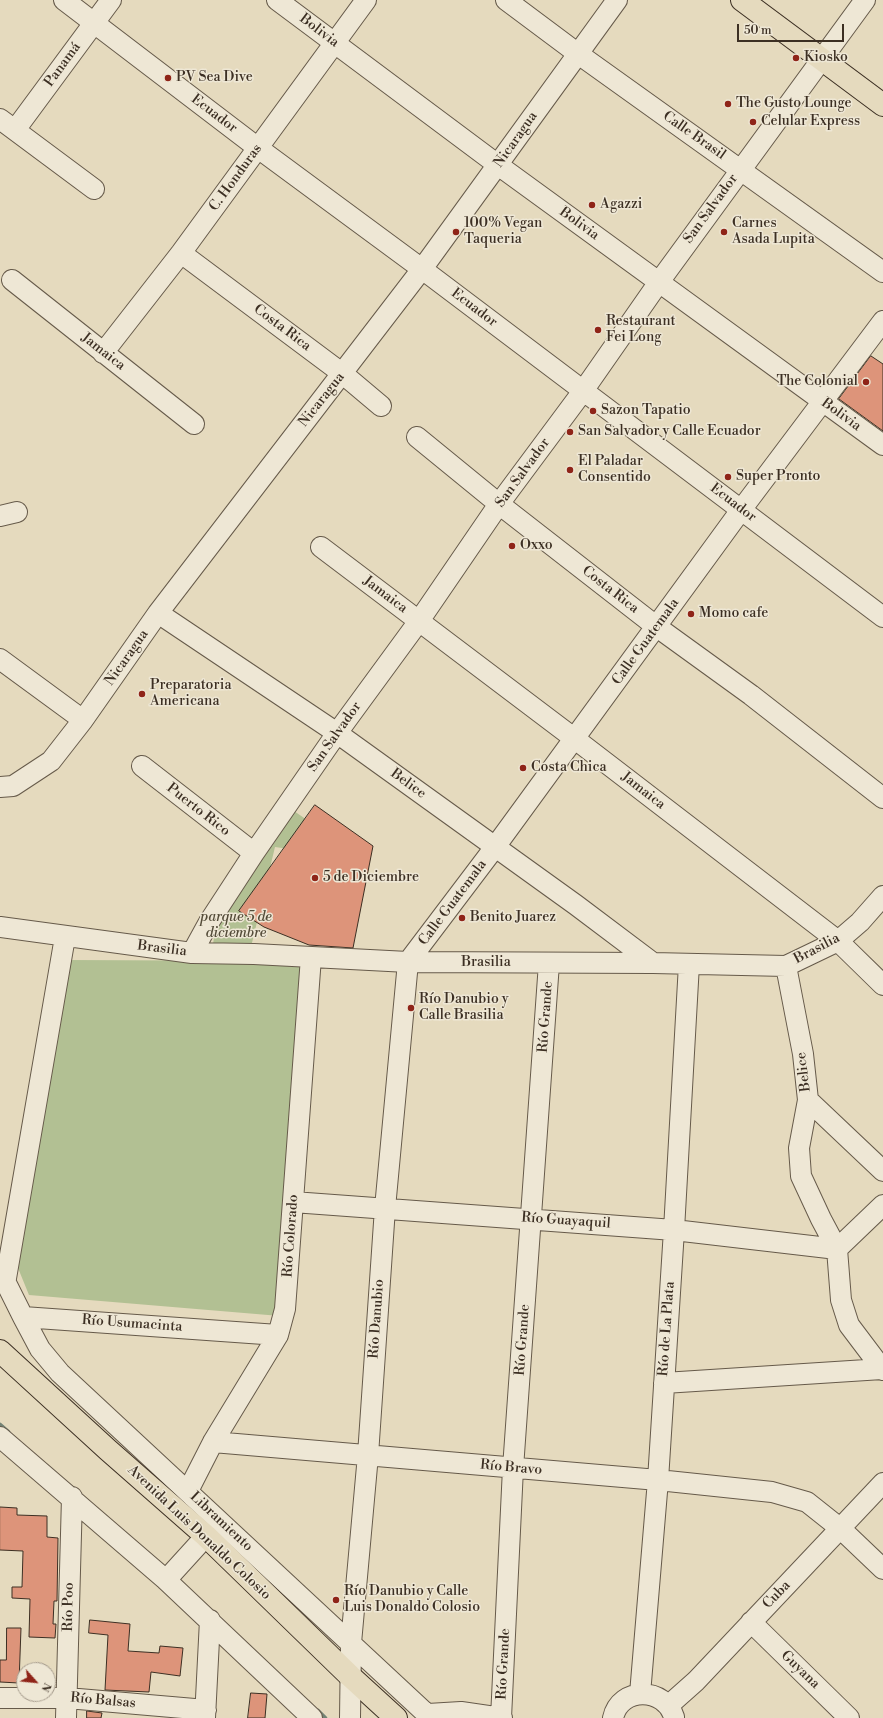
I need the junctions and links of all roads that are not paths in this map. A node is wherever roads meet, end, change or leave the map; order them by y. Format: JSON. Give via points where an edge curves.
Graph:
{"nodes":[{"id":1,"x":64,"y":0,"type":"edge"},
{"id":2,"x":111,"y":0,"type":"edge"},
{"id":3,"x":277,"y":0,"type":"edge"},
{"id":4,"x":366,"y":0,"type":"edge"},
{"id":5,"x":506,"y":0,"type":"edge"},
{"id":6,"x":617,"y":0,"type":"edge"},
{"id":7,"x":742,"y":0,"type":"edge"},
{"id":8,"x":865,"y":0,"type":"edge"},
{"id":9,"x":94,"y":23,"type":"junction"},
{"id":10,"x":335,"y":43,"type":"junction"},
{"id":11,"x":577,"y":53,"type":"junction"},
{"id":12,"x":822,"y":58,"type":"junction"},
{"id":13,"x":883,"y":105,"type":"edge"},
{"id":14,"x":8,"y":124,"type":"edge"},
{"id":15,"x":258,"y":148,"type":"junction"},
{"id":16,"x":498,"y":165,"type":"junction"},
{"id":17,"x":741,"y":169,"type":"junction"},
{"id":18,"x":94,"y":189,"type":"dead end"},
{"id":19,"x":181,"y":253,"type":"junction"},
{"id":20,"x":422,"y":269,"type":"junction"},
{"id":21,"x":883,"y":272,"type":"edge"},
{"id":22,"x":12,"y":280,"type":"dead end"},
{"id":23,"x":659,"y":282,"type":"junction"},
{"id":24,"x":883,"y":322,"type":"edge"},
{"id":25,"x":103,"y":353,"type":"junction"},
{"id":26,"x":343,"y":374,"type":"junction"},
{"id":27,"x":583,"y":391,"type":"junction"},
{"id":28,"x":823,"y":402,"type":"junction"},
{"id":29,"x":381,"y":406,"type":"dead end"},
{"id":30,"x":194,"y":424,"type":"dead end"},
{"id":31,"x":417,"y":436,"type":"dead end"},
{"id":32,"x":883,"y":445,"type":"edge"},
{"id":33,"x":500,"y":504,"type":"junction"},
{"id":34,"x":741,"y":510,"type":"junction"},
{"id":35,"x":321,"y":547,"type":"dead end"},
{"id":36,"x":158,"y":613,"type":"junction"},
{"id":37,"x":883,"y":617,"type":"edge"},
{"id":38,"x":418,"y":621,"type":"junction"},
{"id":39,"x":657,"y":627,"type":"junction"},
{"id":40,"x":0,"y":659,"type":"edge"},
{"id":41,"x":83,"y":720,"type":"junction"},
{"id":42,"x":337,"y":733,"type":"junction"},
{"id":43,"x":575,"y":739,"type":"junction"},
{"id":44,"x":142,"y":766,"type":"dead end"},
{"id":45,"x":6,"y":786,"type":"edge"},
{"id":46,"x":883,"y":798,"type":"edge"},
{"id":47,"x":495,"y":847,"type":"junction"},
{"id":48,"x":254,"y":853,"type":"junction"},
{"id":49,"x":883,"y":896,"type":"edge"},
{"id":50,"x":0,"y":927,"type":"edge"},
{"id":51,"x":65,"y":937,"type":"junction"},
{"id":52,"x":838,"y":941,"type":"junction"},
{"id":53,"x":192,"y":953,"type":"junction"},
{"id":54,"x":311,"y":957,"type":"junction"},
{"id":55,"x":408,"y":962,"type":"junction"},
{"id":56,"x":549,"y":963,"type":"junction"},
{"id":57,"x":653,"y":963,"type":"junction"},
{"id":58,"x":689,"y":964,"type":"junction"},
{"id":59,"x":786,"y":966,"type":"junction"},
{"id":60,"x":883,"y":985,"type":"edge"},
{"id":61,"x":808,"y":1100,"type":"junction"},
{"id":62,"x":883,"y":1171,"type":"edge"},
{"id":63,"x":293,"y":1202,"type":"junction"},
{"id":64,"x":883,"y":1205,"type":"edge"},
{"id":65,"x":385,"y":1208,"type":"junction"},
{"id":66,"x":532,"y":1219,"type":"junction"},
{"id":67,"x":674,"y":1230,"type":"junction"},
{"id":68,"x":837,"y":1249,"type":"junction"},
{"id":69,"x":3,"y":1278,"type":"edge"},
{"id":70,"x":23,"y":1316,"type":"junction"},
{"id":71,"x":278,"y":1334,"type":"junction"},
{"id":72,"x":0,"y":1351,"type":"edge"},
{"id":73,"x":883,"y":1369,"type":"edge"},
{"id":74,"x":664,"y":1384,"type":"junction"},
{"id":75,"x":0,"y":1437,"type":"edge"},
{"id":76,"x":213,"y":1442,"type":"junction"},
{"id":77,"x":368,"y":1455,"type":"junction"},
{"id":78,"x":513,"y":1468,"type":"junction"},
{"id":79,"x":658,"y":1480,"type":"junction"},
{"id":80,"x":883,"y":1483,"type":"edge"},
{"id":81,"x":188,"y":1490,"type":"junction"},
{"id":82,"x":72,"y":1497,"type":"junction"},
{"id":83,"x":841,"y":1529,"type":"junction"},
{"id":84,"x":206,"y":1536,"type":"junction"},
{"id":85,"x":883,"y":1569,"type":"edge"},
{"id":86,"x":171,"y":1575,"type":"junction"},
{"id":87,"x":210,"y":1620,"type":"junction"},
{"id":88,"x":751,"y":1622,"type":"junction"},
{"id":89,"x":351,"y":1643,"type":"junction"},
{"id":90,"x":350,"y":1676,"type":"junction"},
{"id":91,"x":640,"y":1694,"type":"junction"},
{"id":92,"x":0,"y":1698,"type":"edge"},
{"id":93,"x":66,"y":1698,"type":"junction"},
{"id":94,"x":672,"y":1712,"type":"edge"},
{"id":95,"x":205,"y":1714,"type":"edge"},
{"id":96,"x":350,"y":1715,"type":"edge"},
{"id":97,"x":430,"y":1716,"type":"edge"},
{"id":98,"x":66,"y":1718,"type":"edge"},
{"id":99,"x":312,"y":1718,"type":"edge"},
{"id":100,"x":396,"y":1718,"type":"edge"},
{"id":101,"x":502,"y":1718,"type":"edge"},
{"id":102,"x":613,"y":1718,"type":"edge"},
{"id":103,"x":849,"y":1718,"type":"edge"}],
"edges":[{"from":1,"to":9,"type":"street","name":"Ecuador"},
{"from":2,"to":9,"type":"street","name":"Panamá"},
{"from":3,"to":10,"type":"street","name":"Bolivia"},
{"from":4,"to":10,"type":"street","name":"C. Honduras"},
{"from":5,"to":11,"type":"street","name":"Calle Brasil"},
{"from":6,"to":11,"type":"street","name":"Nicaragua"},
{"from":7,"to":12,"type":"main road"},
{"from":8,"to":12,"type":"street","name":"San Salvador"},
{"from":9,"to":14,"type":"street","name":"Panamá"},
{"from":9,"to":15,"type":"street","name":"Ecuador"},
{"from":10,"to":15,"type":"street","name":"C. Honduras"},
{"from":10,"to":16,"type":"street","name":"Bolivia"},
{"from":11,"to":16,"type":"street","name":"Nicaragua"},
{"from":11,"to":17,"type":"street","name":"Calle Brasil"},
{"from":12,"to":13,"type":"main road"},
{"from":12,"to":17,"type":"street","name":"San Salvador"},
{"from":14,"to":18,"type":"street"},
{"from":15,"to":19,"type":"street","name":"C. Honduras"},
{"from":15,"to":20,"type":"street","name":"Ecuador"},
{"from":16,"to":20,"type":"street","name":"Nicaragua"},
{"from":16,"to":23,"type":"street","name":"Bolivia"},
{"from":17,"to":21,"type":"street","name":"Calle Brasil"},
{"from":17,"to":23,"type":"street","name":"San Salvador"},
{"from":19,"to":25,"type":"street","name":"C. Honduras"},
{"from":19,"to":26,"type":"street","name":"Costa Rica"},
{"from":20,"to":26,"type":"street","name":"Nicaragua"},
{"from":20,"to":27,"type":"street","name":"Ecuador"},
{"from":22,"to":25,"type":"street","name":"Jamaica"},
{"from":23,"to":27,"type":"street","name":"San Salvador"},
{"from":23,"to":28,"type":"street","name":"Bolivia"},
{"from":24,"to":28,"type":"street","name":"Calle Guatemala"},
{"from":25,"to":30,"type":"street","name":"Jamaica"},
{"from":26,"to":29,"type":"street","name":"Costa Rica"},
{"from":26,"to":36,"type":"street","name":"Nicaragua"},
{"from":27,"to":33,"type":"street","name":"San Salvador"},
{"from":27,"to":34,"type":"street","name":"Ecuador"},
{"from":28,"to":32,"type":"street","name":"Bolivia"},
{"from":28,"to":34,"type":"street","name":"Calle Guatemala"},
{"from":31,"to":33,"type":"street","name":"Costa Rica"},
{"from":33,"to":38,"type":"street","name":"San Salvador"},
{"from":33,"to":39,"type":"street","name":"Costa Rica"},
{"from":34,"to":37,"type":"street","name":"Ecuador"},
{"from":34,"to":39,"type":"street","name":"Calle Guatemala"},
{"from":35,"to":38,"type":"street","name":"Jamaica"},
{"from":36,"to":41,"type":"street","name":"Nicaragua"},
{"from":36,"to":42,"type":"street","name":"Belice"},
{"from":38,"to":42,"type":"street","name":"San Salvador"},
{"from":38,"to":43,"type":"street","name":"Jamaica"},
{"from":39,"to":43,"type":"street","name":"Calle Guatemala"},
{"from":39,"to":46,"type":"street","name":"Costa Rica","via":[[751,695]]},
{"from":40,"to":41,"type":"street"},
{"from":41,"to":45,"type":"street","name":"Nicaragua","via":[[51,761]]},
{"from":42,"to":47,"type":"street","name":"Belice"},
{"from":42,"to":48,"type":"street","name":"San Salvador"},
{"from":43,"to":47,"type":"street","name":"Calle Guatemala"},
{"from":43,"to":52,"type":"street","name":"Jamaica"},
{"from":44,"to":48,"type":"street","name":"Puerto Rico"},
{"from":47,"to":55,"type":"street","name":"Calle Guatemala"},
{"from":47,"to":57,"type":"street","name":"Belice"},
{"from":48,"to":53,"type":"street","name":"San Salvador"},
{"from":49,"to":52,"type":"street","name":"Brasilia","via":[[860,922]]},
{"from":50,"to":51,"type":"street","name":"Brasilia"},
{"from":51,"to":53,"type":"street","name":"Brasilia"},
{"from":51,"to":69,"type":"street"},
{"from":52,"to":59,"type":"street","name":"Brasilia"},
{"from":52,"to":60,"type":"street","name":"Jamaica"},
{"from":53,"to":54,"type":"street","name":"Brasilia"},
{"from":54,"to":55,"type":"street","name":"Brasilia"},
{"from":54,"to":63,"type":"street","name":"Río Colorado"},
{"from":55,"to":56,"type":"street","name":"Brasilia"},
{"from":55,"to":65,"type":"street","name":"Río Danubio"},
{"from":56,"to":57,"type":"street","name":"Brasilia"},
{"from":56,"to":66,"type":"street","name":"Río Grande"},
{"from":57,"to":58,"type":"street","name":"Brasilia"},
{"from":58,"to":59,"type":"street","name":"Brasilia"},
{"from":58,"to":67,"type":"street","name":"Río de La Plata"},
{"from":59,"to":61,"type":"street","name":"Belice","via":[[803,1054]]},
{"from":61,"to":62,"type":"street","name":"Belice"},
{"from":61,"to":68,"type":"street","via":[[799,1148],[801,1176]]},
{"from":63,"to":65,"type":"street","name":"Río Guayaquil"},
{"from":63,"to":71,"type":"street","name":"Río Colorado","via":[[285,1309]]},
{"from":64,"to":68,"type":"street"},
{"from":65,"to":66,"type":"street","name":"Río Guayaquil"},
{"from":65,"to":77,"type":"street","name":"Río Danubio"},
{"from":66,"to":67,"type":"street","name":"Río Guayaquil"},
{"from":66,"to":78,"type":"street","name":"Río Grande"},
{"from":67,"to":68,"type":"street","name":"Río Guayaquil"},
{"from":67,"to":74,"type":"street","name":"Río de La Plata"},
{"from":68,"to":73,"type":"street","via":[[841,1300],[849,1324]]},
{"from":69,"to":70,"type":"street"},
{"from":70,"to":71,"type":"street","name":"Río Usumacinta"},
{"from":70,"to":81,"type":"street","name":"Libramiento","via":[[40,1349],[60,1372]]},
{"from":71,"to":76,"type":"street","name":"Río Colorado"},
{"from":72,"to":84,"type":"main road","name":"Avenida Luis Donaldo Colosio"},
{"from":73,"to":74,"type":"street"},
{"from":74,"to":79,"type":"street","name":"Río de La Plata"},
{"from":75,"to":82,"type":"street"},
{"from":76,"to":77,"type":"street","name":"Río Bravo"},
{"from":76,"to":81,"type":"street","name":"Río Colorado"},
{"from":77,"to":78,"type":"street","name":"Río Bravo"},
{"from":77,"to":89,"type":"street","name":"Río Danubio"},
{"from":78,"to":79,"type":"street","name":"Río Bravo"},
{"from":78,"to":101,"type":"street","name":"Río Grande"},
{"from":79,"to":83,"type":"street","name":"Río Bravo","via":[[772,1492],[807,1502]]},
{"from":79,"to":91,"type":"street","name":"Río de La Plata"},
{"from":80,"to":83,"type":"street","name":"Cuba"},
{"from":81,"to":89,"type":"street","name":"Libramiento"},
{"from":82,"to":86,"type":"street"},
{"from":82,"to":93,"type":"street","name":"Río Poo"},
{"from":83,"to":85,"type":"street"},
{"from":83,"to":88,"type":"street","name":"Cuba"},
{"from":84,"to":86,"type":"street"},
{"from":84,"to":90,"type":"main road","name":"Avenida Luis Donaldo Colosio"},
{"from":86,"to":87,"type":"street"},
{"from":87,"to":95,"type":"street"},
{"from":87,"to":99,"type":"street"},
{"from":88,"to":94,"type":"street","name":"Cuba","via":[[696,1681]]},
{"from":88,"to":103,"type":"street","name":"Guyana"},
{"from":89,"to":90,"type":"street","name":"Río Danubio"},
{"from":89,"to":97,"type":"street","name":"Libramiento"},
{"from":90,"to":96,"type":"street","name":"Río Danubio"},
{"from":90,"to":100,"type":"main road","name":"Avenida Luis Donaldo Colosio"},
{"from":91,"to":94,"type":"street","via":[[660,1698]]},
{"from":91,"to":102,"type":"street","via":[[629,1697],[620,1704]]},
{"from":92,"to":93,"type":"street","name":"Río Balsas"},
{"from":93,"to":95,"type":"street","name":"Río Balsas"},
{"from":93,"to":98,"type":"street","name":"Río Poo"},
{"from":97,"to":101,"type":"street","via":[[462,1712]]}]}
